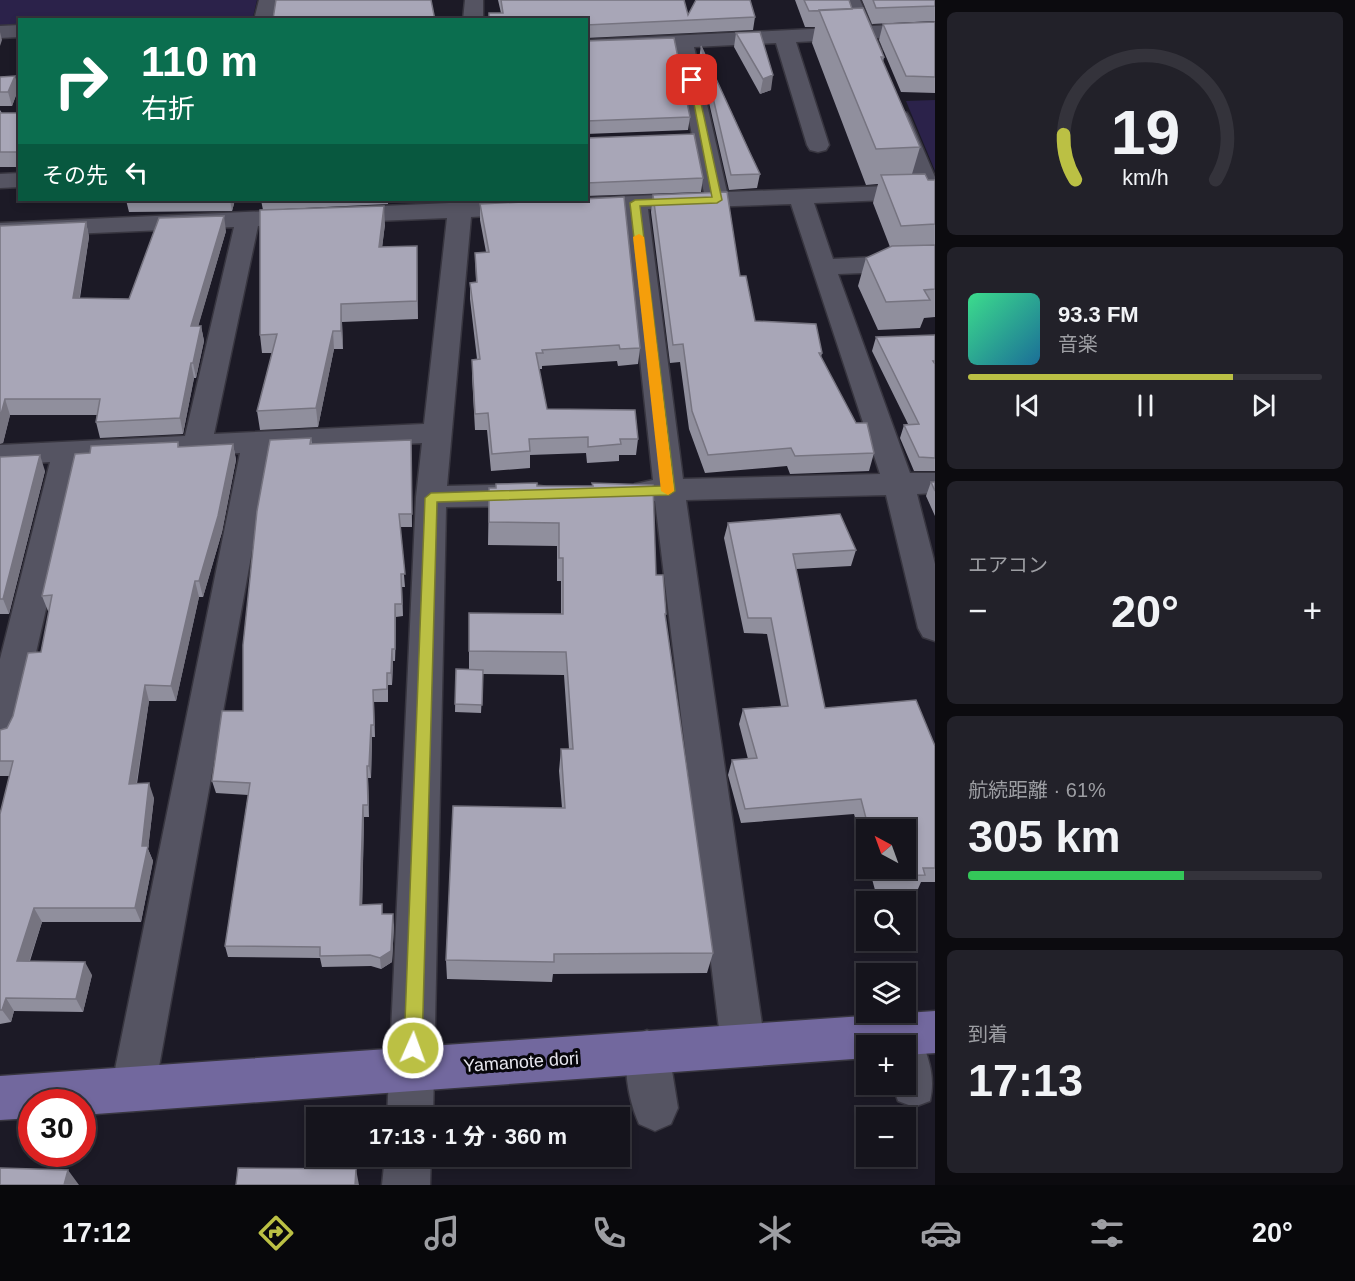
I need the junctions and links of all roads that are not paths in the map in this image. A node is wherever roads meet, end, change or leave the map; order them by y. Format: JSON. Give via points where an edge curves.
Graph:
{"nodes":[{"id":1,"x":268,"y":0,"type":"edge"},
{"id":2,"x":474,"y":0,"type":"edge"},
{"id":3,"x":850,"y":0,"type":"edge"},
{"id":4,"x":264,"y":18,"type":"edge"},
{"id":5,"x":473,"y":18,"type":"edge"},
{"id":6,"x":935,"y":29,"type":"edge"},
{"id":7,"x":18,"y":31,"type":"edge"},
{"id":8,"x":864,"y":31,"type":"junction"},
{"id":9,"x":0,"y":32,"type":"edge"},
{"id":10,"x":784,"y":36,"type":"junction"},
{"id":11,"x":683,"y":41,"type":"junction"},
{"id":12,"x":588,"y":46,"type":"edge"},
{"id":13,"x":881,"y":75,"type":"edge"},
{"id":14,"x":890,"y":96,"type":"edge"},
{"id":15,"x":705,"y":138,"type":"junction"},
{"id":16,"x":681,"y":139,"type":"edge"},
{"id":17,"x":818,"y":145,"type":"dead end"},
{"id":18,"x":18,"y":180,"type":"edge"},
{"id":19,"x":0,"y":181,"type":"edge"},
{"id":20,"x":932,"y":191,"type":"edge"},
{"id":21,"x":800,"y":196,"type":"junction"},
{"id":22,"x":717,"y":200,"type":"junction"},
{"id":23,"x":113,"y":201,"type":"edge"},
{"id":24,"x":635,"y":203,"type":"junction"},
{"id":25,"x":460,"y":205,"type":"edge"},
{"id":26,"x":248,"y":218,"type":"junction"},
{"id":27,"x":101,"y":225,"type":"junction"},
{"id":28,"x":2,"y":234,"type":"edge"},
{"id":29,"x":935,"y":262,"type":"edge"},
{"id":30,"x":824,"y":267,"type":"junction"},
{"id":31,"x":436,"y":433,"type":"junction"},
{"id":32,"x":257,"y":442,"type":"junction"},
{"id":33,"x":197,"y":446,"type":"junction"},
{"id":34,"x":67,"y":452,"type":"junction"},
{"id":35,"x":0,"y":455,"type":"edge"},
{"id":36,"x":935,"y":483,"type":"edge"},
{"id":37,"x":900,"y":485,"type":"junction"},
{"id":38,"x":669,"y":491,"type":"junction"},
{"id":39,"x":621,"y":492,"type":"edge"},
{"id":40,"x":562,"y":494,"type":"edge"},
{"id":41,"x":431,"y":498,"type":"junction"},
{"id":42,"x":935,"y":628,"type":"edge"},
{"id":43,"x":11,"y":636,"type":"edge"},
{"id":44,"x":0,"y":731,"type":"edge"},
{"id":45,"x":743,"y":1045,"type":"junction"},
{"id":46,"x":856,"y":1048,"type":"edge"},
{"id":47,"x":647,"y":1053,"type":"junction"},
{"id":48,"x":412,"y":1070,"type":"junction"},
{"id":49,"x":133,"y":1089,"type":"junction"},
{"id":50,"x":0,"y":1098,"type":"edge"},
{"id":51,"x":410,"y":1107,"type":"edge"},
{"id":52,"x":655,"y":1108,"type":"dead end"},
{"id":53,"x":407,"y":1167,"type":"edge"},
{"id":54,"x":406,"y":1185,"type":"edge"}],
"edges":[{"from":1,"to":4,"type":"street"},
{"from":2,"to":5,"type":"street"},
{"from":3,"to":8,"type":"street"},
{"from":6,"to":8,"type":"street"},
{"from":7,"to":9,"type":"street"},
{"from":8,"to":10,"type":"street"},
{"from":8,"to":13,"type":"street"},
{"from":10,"to":11,"type":"street"},
{"from":10,"to":17,"type":"street"},
{"from":11,"to":12,"type":"street"},
{"from":11,"to":15,"type":"street"},
{"from":14,"to":20,"type":"street"},
{"from":15,"to":16,"type":"street"},
{"from":15,"to":22,"type":"street"},
{"from":18,"to":19,"type":"street"},
{"from":20,"to":21,"type":"street"},
{"from":21,"to":22,"type":"street"},
{"from":21,"to":30,"type":"street"},
{"from":22,"to":24,"type":"street"},
{"from":23,"to":27,"type":"street"},
{"from":24,"to":25,"type":"street"},
{"from":24,"to":38,"type":"street"},
{"from":25,"to":26,"type":"street"},
{"from":25,"to":31,"type":"street"},
{"from":26,"to":27,"type":"street"},
{"from":26,"to":33,"type":"street"},
{"from":27,"to":28,"type":"street"},
{"from":29,"to":30,"type":"street"},
{"from":30,"to":37,"type":"street","via":[[859,342]]},
{"from":31,"to":32,"type":"street"},
{"from":31,"to":41,"type":"street"},
{"from":32,"to":33,"type":"street"},
{"from":32,"to":49,"type":"street"},
{"from":33,"to":34,"type":"street"},
{"from":34,"to":35,"type":"street"},
{"from":34,"to":43,"type":"street"},
{"from":36,"to":37,"type":"street"},
{"from":37,"to":38,"type":"street"},
{"from":37,"to":42,"type":"street"},
{"from":38,"to":39,"type":"street"},
{"from":38,"to":45,"type":"street"},
{"from":40,"to":41,"type":"street"},
{"from":41,"to":48,"type":"street"},
{"from":43,"to":44,"type":"street"},
{"from":45,"to":46,"type":"main road","name":"Yamanote dori"},
{"from":45,"to":47,"type":"main road","name":"Yamanote dori"},
{"from":47,"to":48,"type":"main road","name":"Yamanote dori"},
{"from":47,"to":52,"type":"street"},
{"from":48,"to":49,"type":"main road","name":"Yamanote dori"},
{"from":48,"to":51,"type":"street"},
{"from":49,"to":50,"type":"main road","name":"Yamanote dori"},
{"from":53,"to":54,"type":"street"}]}
